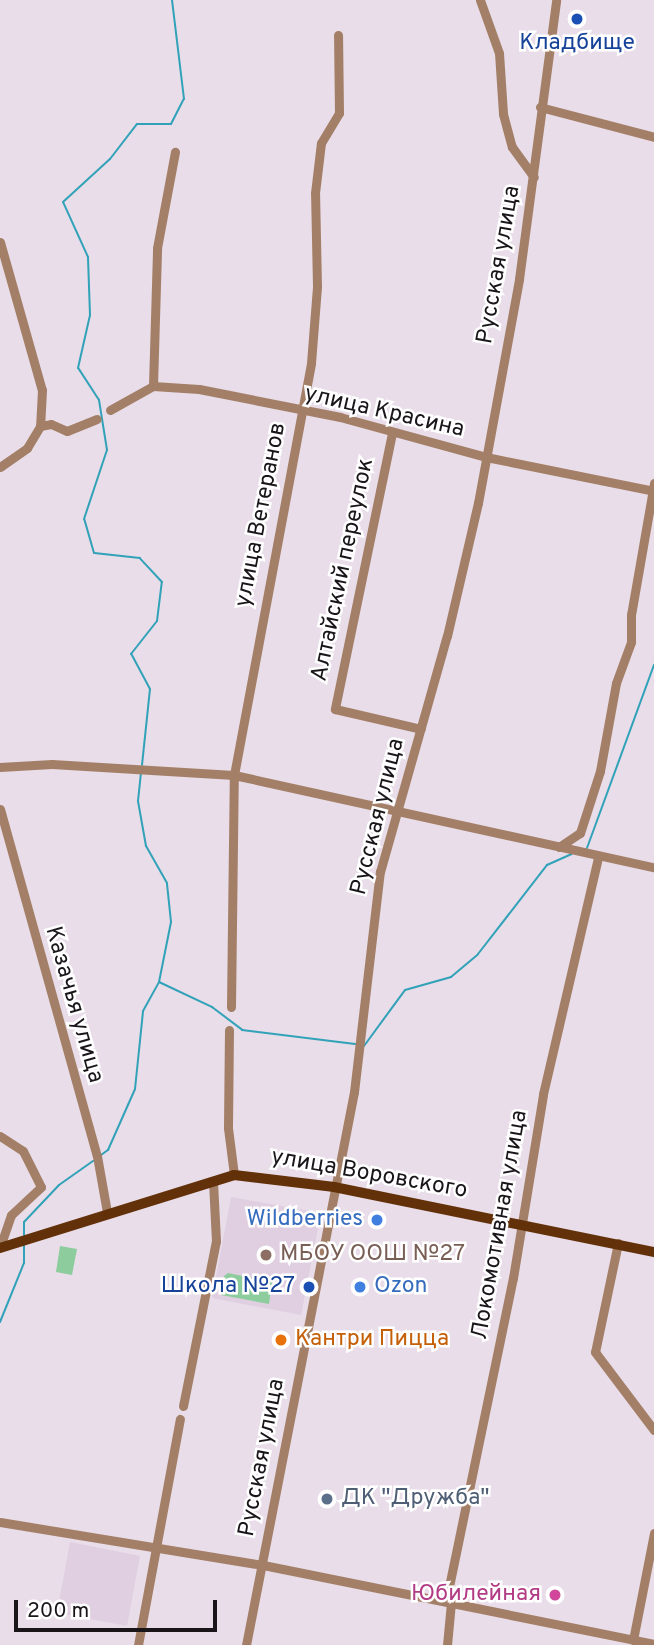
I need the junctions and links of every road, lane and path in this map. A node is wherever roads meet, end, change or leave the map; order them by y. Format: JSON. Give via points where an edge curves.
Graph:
{"nodes":[{"id":1,"x":480,"y":0,"type":"edge"},
{"id":2,"x":556,"y":0,"type":"edge"},
{"id":3,"x":338,"y":35,"type":"dead end"},
{"id":4,"x":540,"y":107,"type":"junction"},
{"id":5,"x":654,"y":137,"type":"edge"},
{"id":6,"x":175,"y":152,"type":"dead end"},
{"id":7,"x":534,"y":177,"type":"junction"},
{"id":8,"x":0,"y":242,"type":"edge"},
{"id":9,"x":153,"y":386,"type":"junction"},
{"id":10,"x":110,"y":410,"type":"dead end"},
{"id":11,"x":302,"y":412,"type":"junction"},
{"id":12,"x":97,"y":419,"type":"dead end"},
{"id":13,"x":40,"y":426,"type":"junction"},
{"id":14,"x":392,"y":433,"type":"junction"},
{"id":15,"x":486,"y":457,"type":"junction"},
{"id":16,"x":0,"y":467,"type":"edge"},
{"id":17,"x":652,"y":488,"type":"edge"},
{"id":18,"x":421,"y":729,"type":"junction"},
{"id":19,"x":0,"y":767,"type":"edge"},
{"id":20,"x":234,"y":775,"type":"junction"},
{"id":21,"x":0,"y":809,"type":"edge"},
{"id":22,"x":395,"y":813,"type":"junction"},
{"id":23,"x":559,"y":847,"type":"junction"},
{"id":24,"x":598,"y":857,"type":"junction"},
{"id":25,"x":654,"y":867,"type":"edge"},
{"id":26,"x":231,"y":1007,"type":"dead end"},
{"id":27,"x":229,"y":1030,"type":"dead end"},
{"id":28,"x":0,"y":1136,"type":"edge"},
{"id":29,"x":234,"y":1175,"type":"junction"},
{"id":30,"x":213,"y":1181,"type":"junction"},
{"id":31,"x":334,"y":1187,"type":"junction"},
{"id":32,"x":107,"y":1212,"type":"junction"},
{"id":33,"x":521,"y":1225,"type":"junction"},
{"id":34,"x":618,"y":1243,"type":"junction"},
{"id":35,"x":0,"y":1247,"type":"edge"},
{"id":36,"x":654,"y":1252,"type":"edge"},
{"id":37,"x":183,"y":1406,"type":"dead end"},
{"id":38,"x":180,"y":1419,"type":"dead end"},
{"id":39,"x":654,"y":1430,"type":"edge"},
{"id":40,"x":0,"y":1522,"type":"edge"},
{"id":41,"x":654,"y":1533,"type":"edge"},
{"id":42,"x":155,"y":1545,"type":"junction"},
{"id":43,"x":263,"y":1564,"type":"junction"},
{"id":44,"x":449,"y":1602,"type":"junction"},
{"id":45,"x":633,"y":1640,"type":"junction"},
{"id":46,"x":654,"y":1644,"type":"edge"},
{"id":47,"x":138,"y":1645,"type":"edge"},
{"id":48,"x":246,"y":1645,"type":"edge"},
{"id":49,"x":447,"y":1645,"type":"edge"}],
"edges":[{"from":1,"to":7,"type":"street","via":[[499,53],[503,114],[512,147]]},
{"from":2,"to":4,"type":"street","name":"Русская улица"},
{"from":3,"to":11,"type":"street","name":"улица Ветеранов","via":[[339,113],[321,143],[313,245],[316,307]]},
{"from":4,"to":5,"type":"street"},
{"from":4,"to":7,"type":"street","name":"Русская улица"},
{"from":6,"to":9,"type":"street","via":[[157,248]]},
{"from":7,"to":15,"type":"street","name":"Русская улица"},
{"from":8,"to":13,"type":"street","via":[[41,390]]},
{"from":9,"to":10,"type":"street"},
{"from":9,"to":11,"type":"street","name":"улица Красина","via":[[198,389]]},
{"from":11,"to":14,"type":"street","name":"улица Красина","via":[[340,417]]},
{"from":11,"to":20,"type":"street","name":"улица Ветеранов"},
{"from":12,"to":13,"type":"street","via":[[67,431],[51,424]]},
{"from":13,"to":16,"type":"street","via":[[27,448]]},
{"from":14,"to":15,"type":"street","name":"улица Красина"},
{"from":14,"to":18,"type":"street","name":"Алтайский переулок","via":[[335,709]]},
{"from":15,"to":17,"type":"street","name":"улица Красина"},
{"from":15,"to":18,"type":"street","name":"Русская улица","via":[[447,636]]},
{"from":17,"to":23,"type":"street","via":[[631,615],[631,642],[616,682],[600,771],[580,834]]},
{"from":18,"to":22,"type":"street","name":"Русская улица"},
{"from":19,"to":20,"type":"street","via":[[52,764]]},
{"from":20,"to":22,"type":"street"},
{"from":20,"to":26,"type":"street","name":"улица Ветеранов"},
{"from":21,"to":32,"type":"street","name":"Казачья улица","via":[[97,1156]]},
{"from":22,"to":23,"type":"street"},
{"from":22,"to":31,"type":"street","name":"Русская улица","via":[[380,872],[361,1045]]},
{"from":23,"to":24,"type":"street"},
{"from":24,"to":25,"type":"street"},
{"from":24,"to":33,"type":"street","name":"Локомотивная улица","via":[[543,1094]]},
{"from":27,"to":29,"type":"street","via":[[228,1128]]},
{"from":28,"to":35,"type":"street","via":[[23,1151],[41,1187],[10,1215]]},
{"from":29,"to":30,"type":"main road","name":"улица Воровского"},
{"from":29,"to":31,"type":"main road","name":"улица Воровского"},
{"from":30,"to":32,"type":"main road","name":"улица Воровского"},
{"from":30,"to":37,"type":"street","via":[[216,1241]]},
{"from":31,"to":33,"type":"main road","name":"улица Воровского"},
{"from":31,"to":43,"type":"street","name":"Русская улица"},
{"from":32,"to":35,"type":"main road","name":"улица Воровского"},
{"from":33,"to":34,"type":"main road","name":"улица Воровского"},
{"from":33,"to":44,"type":"street","name":"Локомотивная улица"},
{"from":34,"to":36,"type":"main road","name":"улица Воровского"},
{"from":34,"to":39,"type":"street","via":[[595,1352]]},
{"from":38,"to":42,"type":"street"},
{"from":40,"to":42,"type":"street"},
{"from":41,"to":45,"type":"street"},
{"from":42,"to":43,"type":"street"},
{"from":42,"to":47,"type":"street"},
{"from":43,"to":44,"type":"street"},
{"from":43,"to":48,"type":"street","name":"Русская улица"},
{"from":44,"to":45,"type":"street"},
{"from":44,"to":49,"type":"street","name":"Локомотивная улица"},
{"from":45,"to":46,"type":"street"}]}
